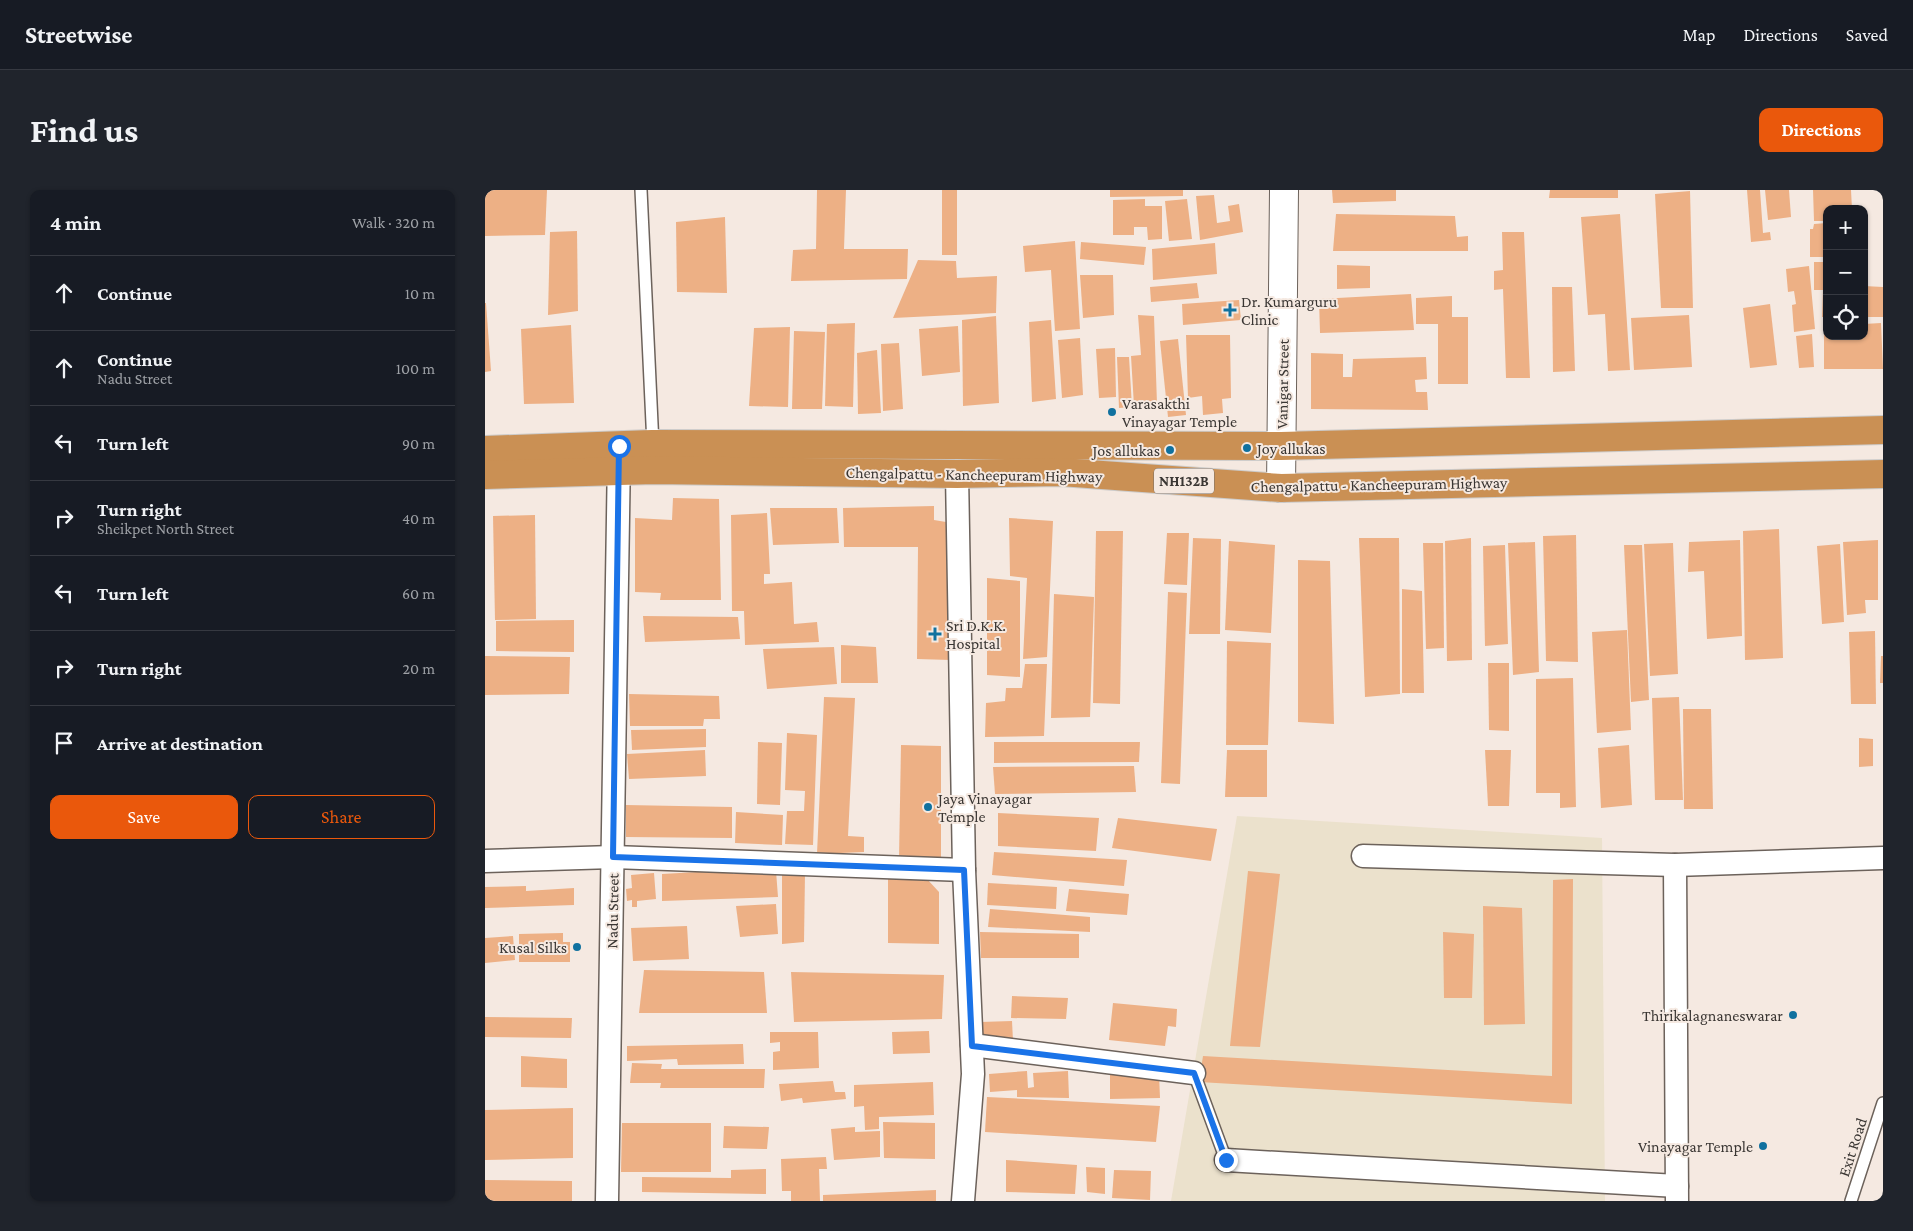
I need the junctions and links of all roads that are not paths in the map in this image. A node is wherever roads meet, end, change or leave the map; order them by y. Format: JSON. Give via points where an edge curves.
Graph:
{"nodes":[{"id":1,"x":641,"y":190,"type":"edge"},
{"id":2,"x":1284,"y":190,"type":"edge"},
{"id":3,"x":1883,"y":430,"type":"edge"},
{"id":4,"x":1281,"y":446,"type":"junction"},
{"id":5,"x":485,"y":450,"type":"edge"},
{"id":6,"x":653,"y":457,"type":"junction"},
{"id":7,"x":619,"y":458,"type":"junction"},
{"id":8,"x":957,"y":474,"type":"junction"},
{"id":9,"x":1883,"y":474,"type":"edge"},
{"id":10,"x":485,"y":475,"type":"edge"},
{"id":11,"x":1281,"y":488,"type":"junction"},
{"id":12,"x":1363,"y":856,"type":"dead end"},
{"id":13,"x":613,"y":857,"type":"junction"},
{"id":14,"x":1883,"y":858,"type":"edge"},
{"id":15,"x":485,"y":860,"type":"edge"},
{"id":16,"x":1675,"y":865,"type":"junction"},
{"id":17,"x":964,"y":870,"type":"junction"},
{"id":18,"x":972,"y":1046,"type":"junction"},
{"id":19,"x":1194,"y":1073,"type":"joint"},
{"id":20,"x":1883,"y":1103,"type":"edge"},
{"id":21,"x":1226,"y":1160,"type":"joint"},
{"id":22,"x":1677,"y":1194,"type":"edge"},
{"id":23,"x":607,"y":1201,"type":"edge"},
{"id":24,"x":963,"y":1201,"type":"edge"},
{"id":25,"x":1851,"y":1201,"type":"edge"}],
"edges":[{"from":1,"to":6,"type":"lane"},
{"from":2,"to":4,"type":"main road","name":"Vanigar Street"},
{"from":3,"to":4,"type":"highway"},
{"from":4,"to":6,"type":"highway"},
{"from":4,"to":11,"type":"main road","name":"Vanigar Street"},
{"from":5,"to":7,"type":"highway"},
{"from":6,"to":7,"type":"highway"},
{"from":6,"to":8,"type":"highway","name":"Chengalpattu - Kancheepuram Highway","number":"NH132B"},
{"from":7,"to":10,"type":"highway"},
{"from":7,"to":13,"type":"street","name":"Nadu Street"},
{"from":8,"to":11,"type":"highway","name":"Chengalpattu - Kancheepuram Highway","number":"NH132B","via":[[1061,472]]},
{"from":8,"to":17,"type":"street"},
{"from":9,"to":11,"type":"highway","name":"Chengalpattu - Kancheepuram Highway","number":"NH132B"},
{"from":12,"to":16,"type":"street"},
{"from":13,"to":15,"type":"street"},
{"from":13,"to":17,"type":"street"},
{"from":13,"to":23,"type":"street","name":"Nadu Street"},
{"from":14,"to":16,"type":"street"},
{"from":16,"to":22,"type":"street"},
{"from":17,"to":18,"type":"street"},
{"from":18,"to":19,"type":"street"},
{"from":18,"to":24,"type":"street","via":[[973,1074]]},
{"from":19,"to":21,"type":"lane"},
{"from":20,"to":25,"type":"lane","name":"Exit Road"},
{"from":21,"to":22,"type":"street"}]}
